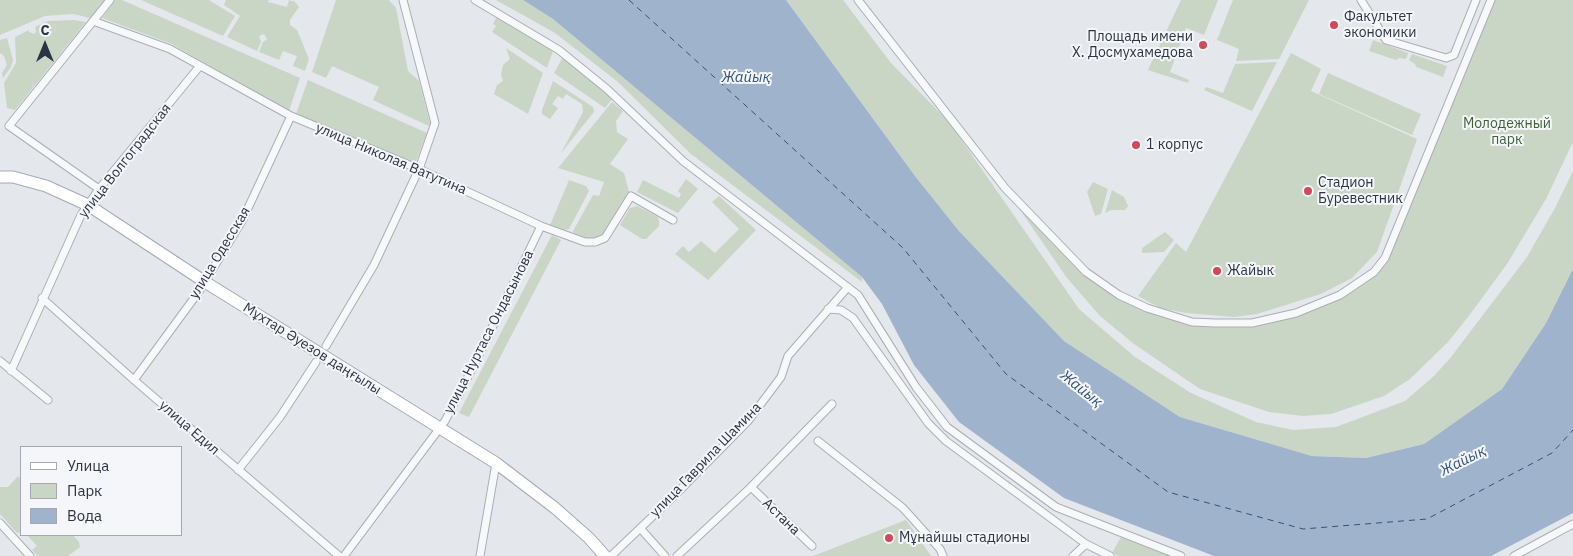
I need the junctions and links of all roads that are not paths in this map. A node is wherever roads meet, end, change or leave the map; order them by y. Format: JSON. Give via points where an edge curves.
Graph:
{"nodes":[{"id":1,"x":110,"y":0,"type":"edge"},
{"id":2,"x":403,"y":0,"type":"edge"},
{"id":3,"x":475,"y":0,"type":"edge"},
{"id":4,"x":858,"y":0,"type":"edge"},
{"id":5,"x":1361,"y":0,"type":"edge"},
{"id":6,"x":1476,"y":0,"type":"edge"},
{"id":7,"x":1491,"y":0,"type":"edge"},
{"id":8,"x":93,"y":21,"type":"junction"},
{"id":9,"x":200,"y":67,"type":"junction"},
{"id":10,"x":291,"y":116,"type":"junction"},
{"id":11,"x":419,"y":169,"type":"junction"},
{"id":12,"x":0,"y":177,"type":"edge"},
{"id":13,"x":99,"y":189,"type":"junction"},
{"id":14,"x":88,"y":205,"type":"junction"},
{"id":15,"x":673,"y":220,"type":"dead end"},
{"id":16,"x":541,"y":226,"type":"junction"},
{"id":17,"x":205,"y":282,"type":"junction"},
{"id":18,"x":848,"y":287,"type":"junction"},
{"id":19,"x":42,"y":298,"type":"junction"},
{"id":20,"x":828,"y":309,"type":"junction"},
{"id":21,"x":326,"y":346,"type":"dead end"},
{"id":22,"x":0,"y":361,"type":"edge"},
{"id":23,"x":316,"y":362,"type":"dead end"},
{"id":24,"x":11,"y":370,"type":"junction"},
{"id":25,"x":134,"y":380,"type":"junction"},
{"id":26,"x":48,"y":400,"type":"dead end"},
{"id":27,"x":832,"y":404,"type":"dead end"},
{"id":28,"x":439,"y":428,"type":"junction"},
{"id":29,"x":818,"y":441,"type":"dead end"},
{"id":30,"x":496,"y":463,"type":"junction"},
{"id":31,"x":238,"y":470,"type":"junction"},
{"id":32,"x":751,"y":487,"type":"junction"},
{"id":33,"x":0,"y":523,"type":"edge"},
{"id":34,"x":1573,"y":524,"type":"edge"},
{"id":35,"x":640,"y":528,"type":"junction"},
{"id":36,"x":1086,"y":544,"type":"junction"},
{"id":37,"x":812,"y":546,"type":"dead end"},
{"id":38,"x":30,"y":556,"type":"edge"},
{"id":39,"x":339,"y":556,"type":"edge"},
{"id":40,"x":344,"y":556,"type":"edge"},
{"id":41,"x":480,"y":556,"type":"edge"},
{"id":42,"x":605,"y":556,"type":"edge"},
{"id":43,"x":611,"y":556,"type":"edge"},
{"id":44,"x":665,"y":556,"type":"edge"},
{"id":45,"x":677,"y":556,"type":"edge"},
{"id":46,"x":944,"y":556,"type":"edge"},
{"id":47,"x":1073,"y":556,"type":"edge"},
{"id":48,"x":1110,"y":556,"type":"edge"},
{"id":49,"x":1181,"y":556,"type":"edge"},
{"id":50,"x":1514,"y":556,"type":"edge"}],
"edges":[{"from":1,"to":8,"type":"street"},
{"from":2,"to":11,"type":"street","via":[[435,123]]},
{"from":3,"to":18,"type":"street","via":[[559,50],[683,161]]},
{"from":4,"to":7,"type":"street","via":[[1005,188],[1086,272],[1119,295],[1147,308],[1192,322],[1215,323],[1252,323],[1296,313],[1340,295],[1374,272],[1384,258]]},
{"from":5,"to":6,"type":"street","via":[[1386,40],[1446,58],[1454,55]]},
{"from":8,"to":9,"type":"street","name":"улица Николая Ватутина","via":[[170,50]]},
{"from":8,"to":13,"type":"street","via":[[9,126]]},
{"from":9,"to":10,"type":"street","name":"улица Николая Ватутина"},
{"from":9,"to":13,"type":"street","name":"улица Волгоградская"},
{"from":10,"to":11,"type":"street","name":"улица Николая Ватутина"},
{"from":10,"to":17,"type":"street","name":"улица Одесская","via":[[242,221]]},
{"from":11,"to":16,"type":"street","name":"улица Николая Ватутина"},
{"from":11,"to":21,"type":"street","via":[[374,265]]},
{"from":12,"to":14,"type":"main road","name":"Мұхтар Әуезов даңғылы","via":[[46,186]]},
{"from":13,"to":14,"type":"street","name":"улица Волгоградская"},
{"from":14,"to":17,"type":"main road","name":"Мұхтар Әуезов даңғылы"},
{"from":14,"to":19,"type":"street","name":"улица Волгоградская","via":[[74,227]]},
{"from":15,"to":16,"type":"street","name":"улица Николая Ватутина","via":[[632,196],[605,238],[595,242],[585,242]]},
{"from":16,"to":28,"type":"street","name":"улица Нуртаса Ондасынова","via":[[474,367]]},
{"from":17,"to":25,"type":"street","name":"улица Одесская"},
{"from":17,"to":28,"type":"main road","name":"Мұхтар Әуезов даңғылы"},
{"from":18,"to":20,"type":"street","name":"улица Гаврила Шамина"},
{"from":18,"to":49,"type":"street","via":[[858,295],[916,387],[947,427],[1056,507]]},
{"from":19,"to":24,"type":"street","name":"улица Волгоградская"},
{"from":19,"to":25,"type":"street","name":"улица Едил"},
{"from":20,"to":35,"type":"street","name":"улица Гаврила Шамина","via":[[788,356],[781,377],[748,421]]},
{"from":20,"to":36,"type":"street","via":[[841,310],[853,318],[936,432],[994,479]]},
{"from":22,"to":24,"type":"street"},
{"from":23,"to":31,"type":"street","via":[[280,417]]},
{"from":24,"to":26,"type":"street"},
{"from":25,"to":31,"type":"street","name":"улица Едил"},
{"from":27,"to":32,"type":"street"},
{"from":28,"to":30,"type":"main road","name":"Мұхтар Әуезов даңғылы"},
{"from":28,"to":40,"type":"street","name":"улица Нуртаса Ондасынова"},
{"from":29,"to":46,"type":"street","via":[[903,508]]},
{"from":30,"to":41,"type":"street"},
{"from":30,"to":42,"type":"main road","name":"Мұхтар Әуезов даңғылы","via":[[556,508]]},
{"from":31,"to":39,"type":"street","name":"улица Едил"},
{"from":32,"to":37,"type":"street","name":"Астана"},
{"from":32,"to":45,"type":"street"},
{"from":33,"to":38,"type":"street"},
{"from":34,"to":50,"type":"street"},
{"from":35,"to":43,"type":"street","name":"улица Гаврила Шамина"},
{"from":35,"to":44,"type":"street"},
{"from":36,"to":47,"type":"street"},
{"from":36,"to":48,"type":"street"}]}
